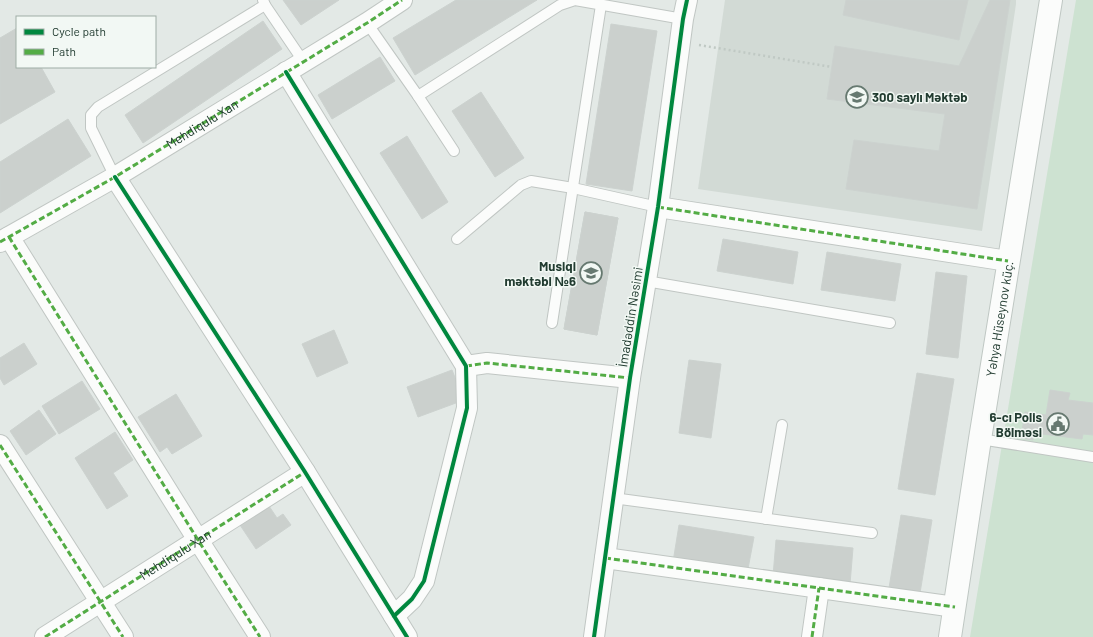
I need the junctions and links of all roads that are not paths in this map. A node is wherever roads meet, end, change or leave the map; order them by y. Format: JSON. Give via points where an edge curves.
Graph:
{"nodes":[{"id":1,"x":401,"y":0,"type":"edge"},
{"id":2,"x":1051,"y":0,"type":"edge"},
{"id":3,"x":264,"y":3,"type":"edge"},
{"id":4,"x":602,"y":5,"type":"junction"},
{"id":5,"x":685,"y":9,"type":"edge"},
{"id":6,"x":367,"y":23,"type":"junction"},
{"id":7,"x":303,"y":61,"type":"junction"},
{"id":8,"x":286,"y":72,"type":"junction"},
{"id":9,"x":418,"y":96,"type":"junction"},
{"id":10,"x":454,"y":151,"type":"dead end"},
{"id":11,"x":115,"y":177,"type":"junction"},
{"id":12,"x":573,"y":188,"type":"junction"},
{"id":13,"x":658,"y":207,"type":"junction"},
{"id":14,"x":457,"y":239,"type":"dead end"},
{"id":15,"x":4,"y":240,"type":"edge"},
{"id":16,"x":1008,"y":261,"type":"junction"},
{"id":17,"x":646,"y":281,"type":"junction"},
{"id":18,"x":552,"y":322,"type":"dead end"},
{"id":19,"x":890,"y":323,"type":"dead end"},
{"id":20,"x":466,"y":366,"type":"junction"},
{"id":21,"x":630,"y":378,"type":"junction"},
{"id":22,"x":782,"y":425,"type":"dead end"},
{"id":23,"x":980,"y":439,"type":"junction"},
{"id":24,"x":0,"y":444,"type":"edge"},
{"id":25,"x":1093,"y":457,"type":"edge"},
{"id":26,"x":305,"y":472,"type":"junction"},
{"id":27,"x":613,"y":498,"type":"junction"},
{"id":28,"x":766,"y":519,"type":"junction"},
{"id":29,"x":872,"y":533,"type":"dead end"},
{"id":30,"x":198,"y":540,"type":"junction"},
{"id":31,"x":605,"y":558,"type":"junction"},
{"id":32,"x":819,"y":588,"type":"junction"},
{"id":33,"x":100,"y":602,"type":"junction"},
{"id":34,"x":954,"y":607,"type":"junction"},
{"id":35,"x":394,"y":616,"type":"junction"},
{"id":36,"x":45,"y":637,"type":"edge"},
{"id":37,"x":123,"y":637,"type":"edge"},
{"id":38,"x":260,"y":637,"type":"edge"},
{"id":39,"x":407,"y":637,"type":"edge"},
{"id":40,"x":594,"y":637,"type":"edge"},
{"id":41,"x":812,"y":637,"type":"edge"},
{"id":42,"x":950,"y":637,"type":"edge"}],
"edges":[{"from":1,"to":6,"type":"street","name":"Mehdiqulu Xan"},
{"from":2,"to":16,"type":"main road","name":"Yəhya Hüseynov küç."},
{"from":3,"to":7,"type":"lane"},
{"from":3,"to":11,"type":"lane","via":[[98,106],[91,115],[91,128]]},
{"from":4,"to":5,"type":"lane"},
{"from":4,"to":9,"type":"lane","via":[[575,0],[560,5]]},
{"from":4,"to":12,"type":"lane"},
{"from":5,"to":13,"type":"street","name":"İmadəddin Nəsimi"},
{"from":6,"to":7,"type":"street","name":"Mehdiqulu Xan"},
{"from":6,"to":9,"type":"lane"},
{"from":7,"to":8,"type":"street","name":"Mehdiqulu Xan"},
{"from":8,"to":11,"type":"street","name":"Mehdiqulu Xan"},
{"from":8,"to":20,"type":"street"},
{"from":9,"to":10,"type":"lane"},
{"from":11,"to":15,"type":"street","name":"Mehdiqulu Xan"},
{"from":11,"to":26,"type":"street"},
{"from":12,"to":13,"type":"lane"},
{"from":12,"to":14,"type":"lane","via":[[531,181],[521,184]]},
{"from":12,"to":18,"type":"lane"},
{"from":13,"to":16,"type":"street"},
{"from":13,"to":17,"type":"street","name":"İmadəddin Nəsimi"},
{"from":15,"to":30,"type":"street"},
{"from":16,"to":23,"type":"main road","name":"Yəhya Hüseynov küç."},
{"from":17,"to":19,"type":"lane"},
{"from":17,"to":21,"type":"street","name":"İmadəddin Nəsimi"},
{"from":20,"to":21,"type":"street","via":[[487,363]]},
{"from":20,"to":35,"type":"street","via":[[467,408],[424,581],[412,599]]},
{"from":21,"to":27,"type":"street","name":"İmadəddin Nəsimi"},
{"from":22,"to":28,"type":"lane"},
{"from":23,"to":25,"type":"lane"},
{"from":23,"to":34,"type":"main road","name":"Yəhya Hüseynov küç."},
{"from":24,"to":33,"type":"street"},
{"from":26,"to":30,"type":"street","name":"Mehdiqulu Xan"},
{"from":26,"to":35,"type":"street"},
{"from":27,"to":28,"type":"lane"},
{"from":27,"to":31,"type":"street","name":"İmadəddin Nəsimi"},
{"from":28,"to":29,"type":"lane"},
{"from":30,"to":33,"type":"street","name":"Mehdiqulu Xan"},
{"from":30,"to":38,"type":"street"},
{"from":31,"to":32,"type":"street"},
{"from":31,"to":40,"type":"street","name":"İmadəddin Nəsimi"},
{"from":32,"to":34,"type":"street"},
{"from":32,"to":41,"type":"street"},
{"from":33,"to":36,"type":"street","name":"Mehdiqulu Xan"},
{"from":33,"to":37,"type":"street"},
{"from":34,"to":42,"type":"main road","name":"Yəhya Hüseynov küç."},
{"from":35,"to":39,"type":"street"}]}
